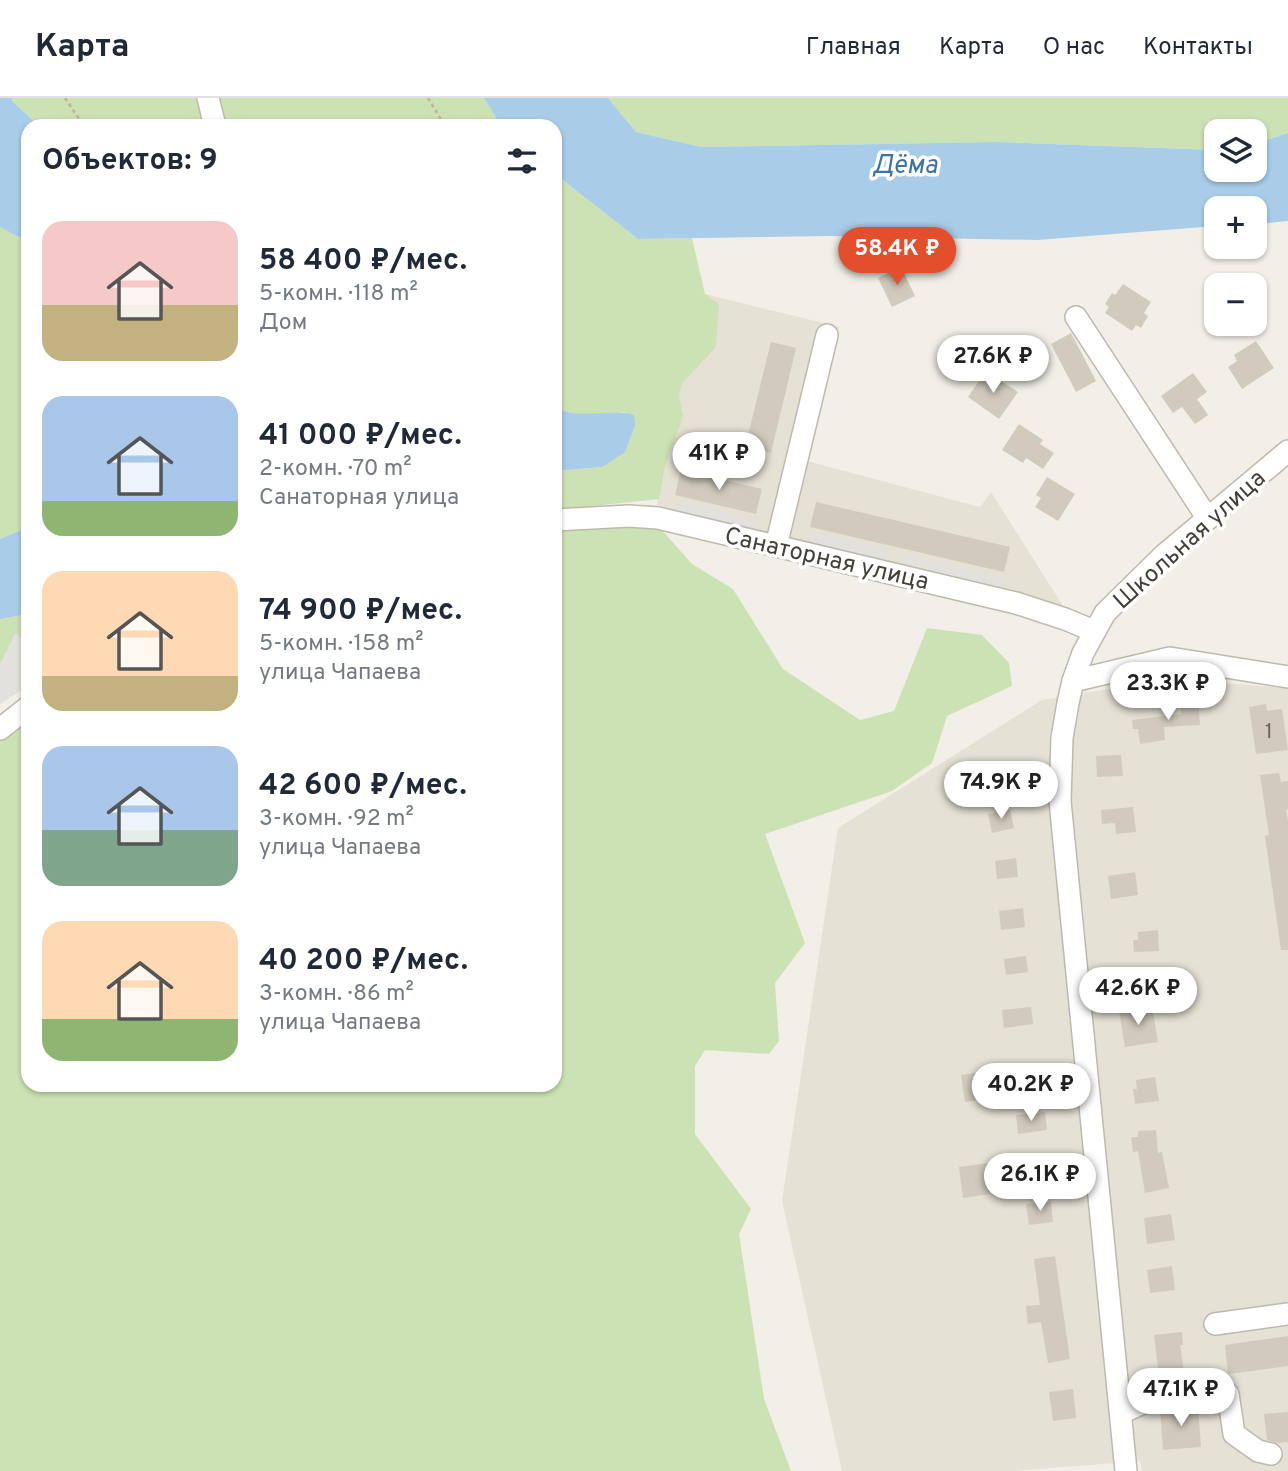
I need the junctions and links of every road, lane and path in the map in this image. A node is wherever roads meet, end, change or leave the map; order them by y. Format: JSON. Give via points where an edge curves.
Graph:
{"nodes":[{"id":1,"x":65,"y":98,"type":"edge"},
{"id":2,"x":208,"y":98,"type":"edge"},
{"id":3,"x":428,"y":98,"type":"edge"},
{"id":4,"x":79,"y":119,"type":"edge"},
{"id":5,"x":213,"y":119,"type":"edge"},
{"id":6,"x":441,"y":119,"type":"edge"},
{"id":7,"x":1076,"y":317,"type":"dead end"},
{"id":8,"x":827,"y":335,"type":"dead end"},
{"id":9,"x":1288,"y":451,"type":"edge"},
{"id":10,"x":1208,"y":519,"type":"junction"},
{"id":11,"x":562,"y":520,"type":"edge"},
{"id":12,"x":776,"y":546,"type":"junction"},
{"id":13,"x":1094,"y":631,"type":"junction"},
{"id":14,"x":1288,"y":677,"type":"edge"},
{"id":15,"x":1073,"y":681,"type":"junction"},
{"id":16,"x":21,"y":712,"type":"edge"},
{"id":17,"x":0,"y":729,"type":"edge"},
{"id":18,"x":1288,"y":1314,"type":"edge"},
{"id":19,"x":1215,"y":1324,"type":"dead end"},
{"id":20,"x":1121,"y":1413,"type":"junction"},
{"id":21,"x":1277,"y":1459,"type":"edge"},
{"id":22,"x":1126,"y":1471,"type":"edge"}],
"edges":[{"from":1,"to":4,"type":"path"},
{"from":2,"to":5,"type":"street"},
{"from":3,"to":6,"type":"path"},
{"from":7,"to":10,"type":"street"},
{"from":8,"to":12,"type":"street"},
{"from":9,"to":10,"type":"street","name":"Школьная улица"},
{"from":10,"to":13,"type":"street","name":"Школьная улица","via":[[1134,583]]},
{"from":11,"to":12,"type":"street","name":"Санаторная улица","via":[[650,517]]},
{"from":12,"to":13,"type":"street","name":"Санаторная улица","via":[[1016,603]]},
{"from":13,"to":15,"type":"street","name":"Школьная улица"},
{"from":14,"to":15,"type":"street","via":[[1170,658]]},
{"from":15,"to":20,"type":"street","name":"Школьная улица","via":[[1062,738],[1060,800]]},
{"from":16,"to":17,"type":"street"},
{"from":18,"to":19,"type":"street"},
{"from":20,"to":21,"type":"street","via":[[1161,1395],[1221,1388],[1228,1394],[1234,1434]]},
{"from":20,"to":22,"type":"street","name":"Школьная улица"}]}
